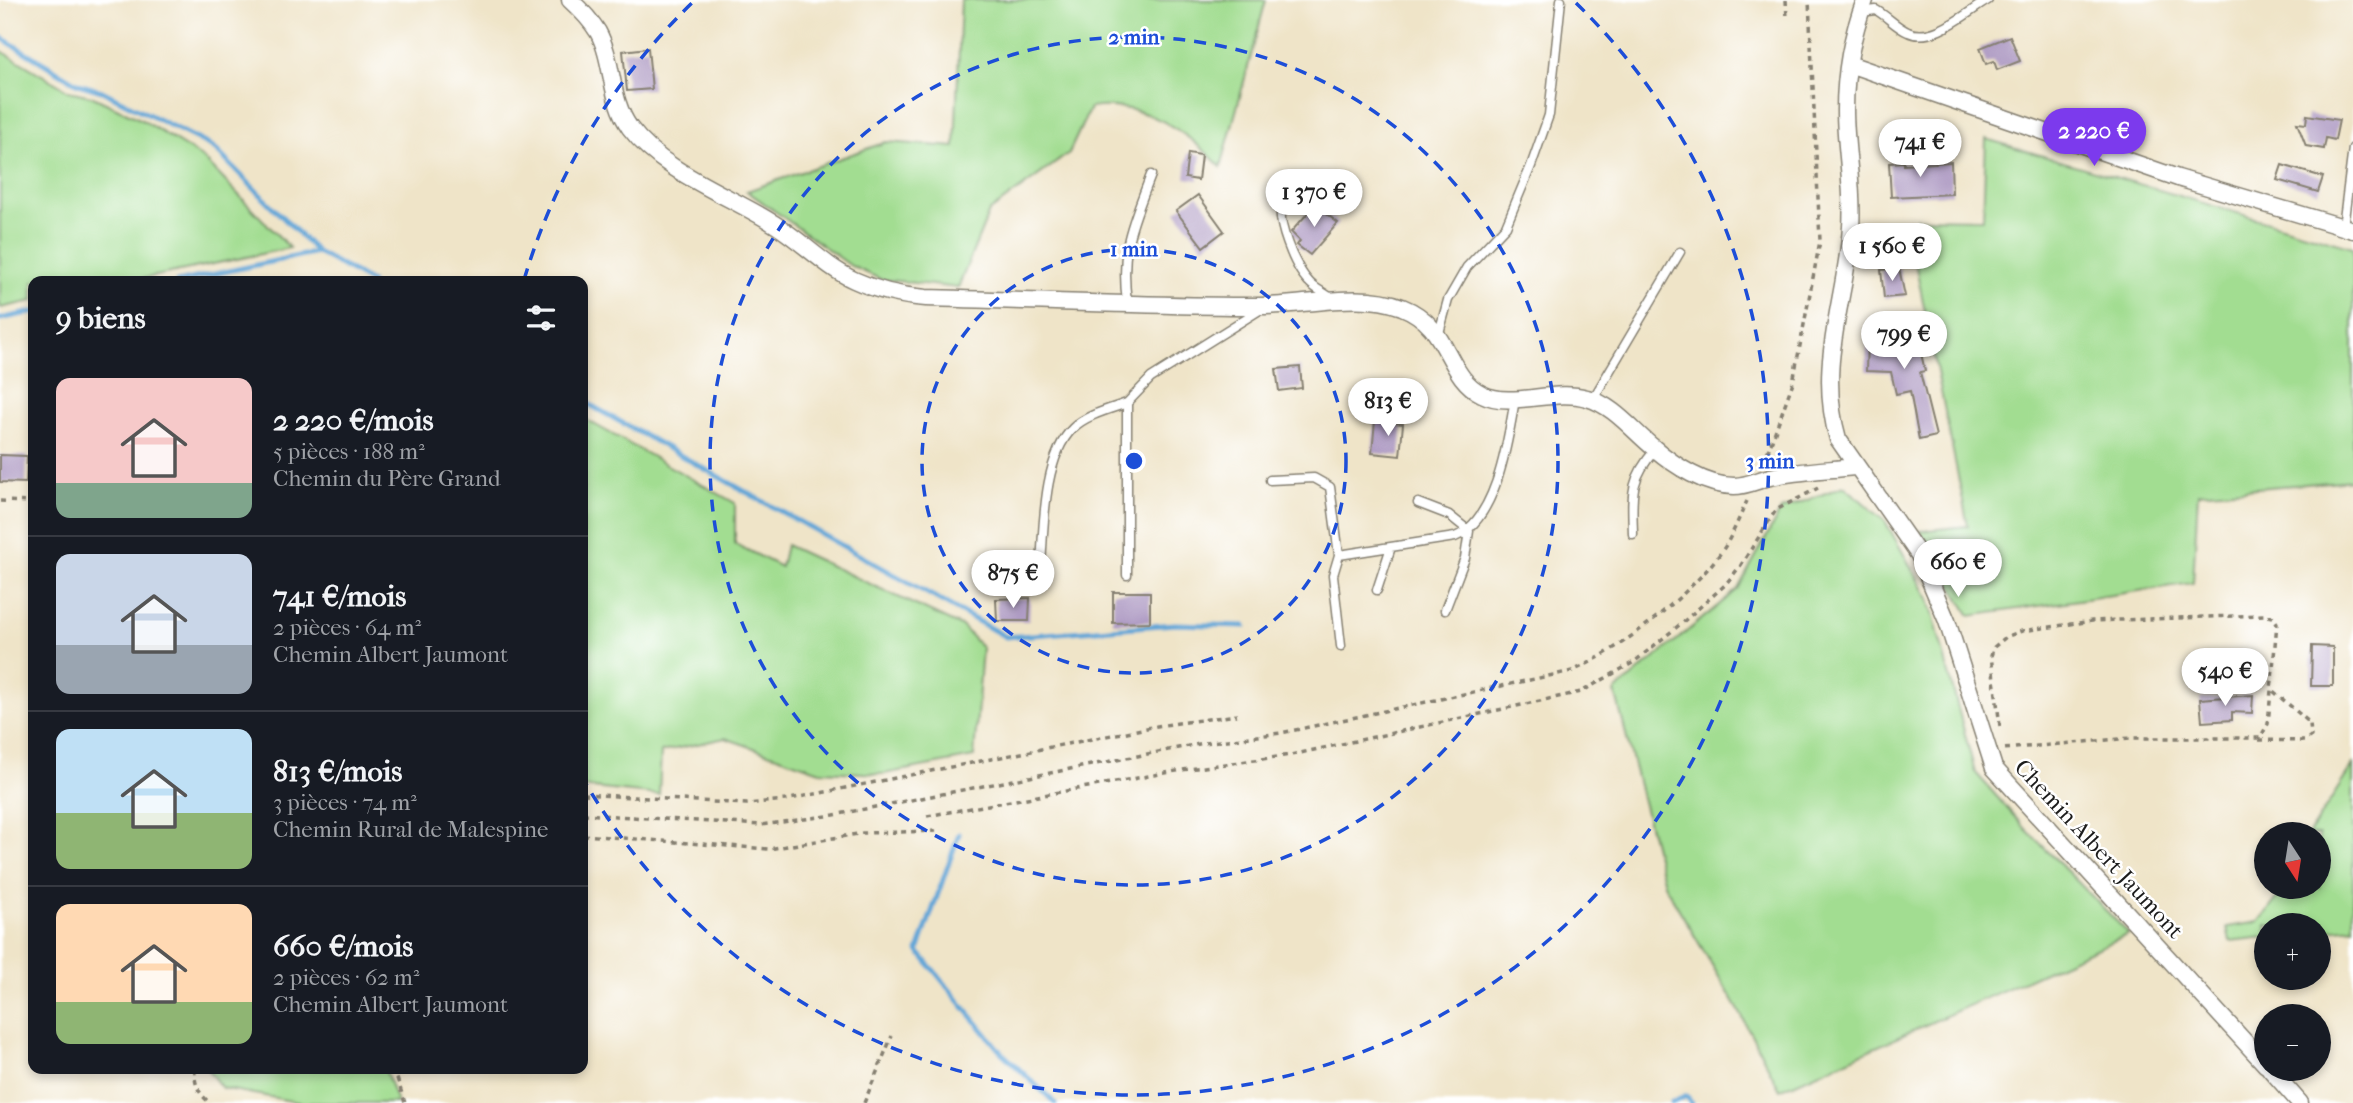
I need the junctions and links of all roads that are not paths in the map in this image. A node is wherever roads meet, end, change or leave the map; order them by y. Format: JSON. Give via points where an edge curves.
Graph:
{"nodes":[{"id":1,"x":570,"y":0,"type":"edge"},
{"id":2,"x":1562,"y":0,"type":"edge"},
{"id":3,"x":1987,"y":0,"type":"edge"},
{"id":4,"x":1863,"y":6,"type":"edge"},
{"id":5,"x":1849,"y":64,"type":"junction"},
{"id":6,"x":2353,"y":148,"type":"edge"},
{"id":7,"x":1151,"y":175,"type":"dead end"},
{"id":8,"x":1283,"y":201,"type":"dead end"},
{"id":9,"x":2348,"y":228,"type":"edge"},
{"id":10,"x":1680,"y":252,"type":"dead end"},
{"id":11,"x":1127,"y":302,"type":"junction"},
{"id":12,"x":1337,"y":302,"type":"junction"},
{"id":13,"x":1266,"y":306,"type":"junction"},
{"id":14,"x":1439,"y":334,"type":"junction"},
{"id":15,"x":1515,"y":399,"type":"junction"},
{"id":16,"x":1593,"y":399,"type":"junction"},
{"id":17,"x":1127,"y":402,"type":"junction"},
{"id":18,"x":1655,"y":450,"type":"junction"},
{"id":19,"x":1854,"y":467,"type":"junction"},
{"id":20,"x":1270,"y":480,"type":"dead end"},
{"id":21,"x":1418,"y":503,"type":"dead end"},
{"id":22,"x":1469,"y":531,"type":"junction"},
{"id":23,"x":1633,"y":534,"type":"dead end"},
{"id":24,"x":1391,"y":547,"type":"junction"},
{"id":25,"x":1339,"y":555,"type":"junction"},
{"id":26,"x":1127,"y":575,"type":"dead end"},
{"id":27,"x":1040,"y":580,"type":"dead end"},
{"id":28,"x":1377,"y":590,"type":"dead end"},
{"id":29,"x":1445,"y":610,"type":"dead end"},
{"id":30,"x":1341,"y":646,"type":"dead end"},
{"id":31,"x":2254,"y":1052,"type":"edge"},
{"id":32,"x":2280,"y":1081,"type":"edge"},
{"id":33,"x":2300,"y":1103,"type":"edge"}],
"edges":[{"from":1,"to":11,"type":"street","via":[[598,33],[623,115],[643,142],[666,161],[773,223],[850,278],[900,296],[926,299]]},
{"from":2,"to":14,"type":"lane","via":[[1549,115],[1531,166],[1506,226],[1467,267],[1448,300]]},
{"from":3,"to":4,"type":"lane","via":[[1936,32],[1921,35],[1909,33],[1876,9]]},
{"from":4,"to":5,"type":"street","name":"Chemin Albert Jaumont","via":[[1854,28]]},
{"from":5,"to":9,"type":"street","via":[[2178,178]]},
{"from":5,"to":19,"type":"street","name":"Chemin Albert Jaumont","via":[[1845,108],[1851,226],[1828,369],[1831,417]]},
{"from":6,"to":9,"type":"lane"},
{"from":7,"to":11,"type":"lane","via":[[1126,239]]},
{"from":8,"to":12,"type":"lane","via":[[1278,219],[1301,270],[1309,282]]},
{"from":10,"to":16,"type":"lane"},
{"from":11,"to":13,"type":"street"},
{"from":12,"to":13,"type":"street"},
{"from":12,"to":14,"type":"street","via":[[1361,300],[1402,307],[1428,321]]},
{"from":13,"to":17,"type":"lane","via":[[1151,378]]},
{"from":14,"to":15,"type":"street","via":[[1468,384],[1482,394]]},
{"from":15,"to":16,"type":"street","via":[[1542,394]]},
{"from":15,"to":22,"type":"lane","via":[[1488,505]]},
{"from":16,"to":18,"type":"street"},
{"from":17,"to":26,"type":"lane"},
{"from":17,"to":27,"type":"lane","via":[[1086,419],[1059,446],[1050,475]]},
{"from":18,"to":19,"type":"street","via":[[1681,468],[1734,486]]},
{"from":18,"to":23,"type":"lane","via":[[1636,474],[1632,489]]},
{"from":19,"to":31,"type":"street","name":"Chemin Albert Jaumont","via":[[1919,555],[2009,788]]},
{"from":20,"to":25,"type":"lane","via":[[1314,478],[1330,487]]},
{"from":21,"to":22,"type":"lane","via":[[1448,514]]},
{"from":22,"to":24,"type":"lane"},
{"from":22,"to":29,"type":"lane","via":[[1465,558]]},
{"from":24,"to":25,"type":"lane"},
{"from":24,"to":28,"type":"lane"},
{"from":25,"to":30,"type":"lane","via":[[1333,576]]},
{"from":32,"to":33,"type":"street","name":"Chemin Albert Jaumont"}]}
